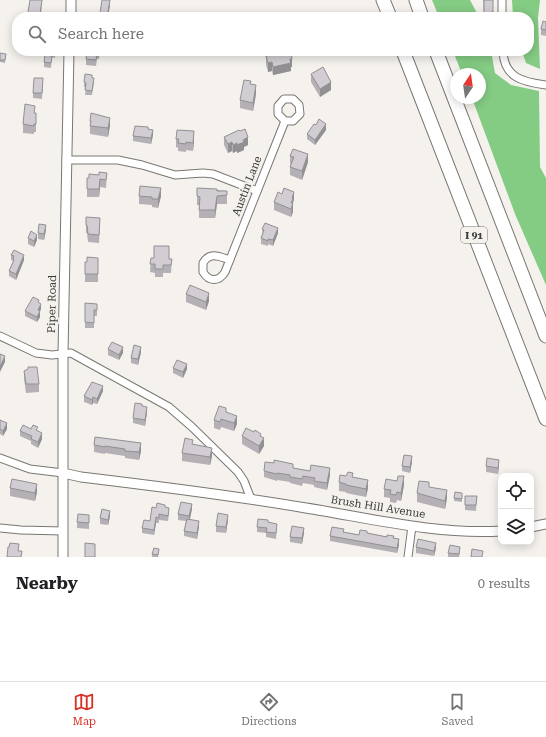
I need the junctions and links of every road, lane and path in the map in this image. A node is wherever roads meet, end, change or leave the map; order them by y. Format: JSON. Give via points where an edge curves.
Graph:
{"nodes":[{"id":1,"x":71,"y":0,"type":"edge"},
{"id":2,"x":383,"y":0,"type":"edge"},
{"id":3,"x":416,"y":0,"type":"edge"},
{"id":4,"x":502,"y":0,"type":"edge"},
{"id":5,"x":71,"y":12,"type":"edge"},
{"id":6,"x":388,"y":12,"type":"edge"},
{"id":7,"x":420,"y":12,"type":"edge"},
{"id":8,"x":502,"y":12,"type":"edge"},
{"id":9,"x":70,"y":56,"type":"edge"},
{"id":10,"x":405,"y":56,"type":"edge"},
{"id":11,"x":438,"y":56,"type":"edge"},
{"id":12,"x":504,"y":56,"type":"edge"},
{"id":13,"x":546,"y":85,"type":"edge"},
{"id":14,"x":284,"y":121,"type":"dead end"},
{"id":15,"x":66,"y":160,"type":"junction"},
{"id":16,"x":257,"y":191,"type":"junction"},
{"id":17,"x":230,"y":260,"type":"dead end"},
{"id":18,"x":0,"y":336,"type":"edge"},
{"id":19,"x":546,"y":336,"type":"edge"},
{"id":20,"x":63,"y":353,"type":"junction"},
{"id":21,"x":546,"y":419,"type":"edge"},
{"id":22,"x":0,"y":458,"type":"edge"},
{"id":23,"x":63,"y":473,"type":"junction"},
{"id":24,"x":251,"y":500,"type":"junction"},
{"id":25,"x":546,"y":524,"type":"edge"},
{"id":26,"x":412,"y":526,"type":"junction"},
{"id":27,"x":534,"y":526,"type":"edge"},
{"id":28,"x":0,"y":528,"type":"edge"},
{"id":29,"x":63,"y":530,"type":"junction"},
{"id":30,"x":498,"y":531,"type":"edge"},
{"id":31,"x":64,"y":557,"type":"edge"},
{"id":32,"x":408,"y":557,"type":"edge"}],
"edges":[{"from":1,"to":5,"type":"street"},
{"from":2,"to":6,"type":"highway"},
{"from":3,"to":7,"type":"highway"},
{"from":4,"to":8,"type":"street"},
{"from":9,"to":15,"type":"street","name":"Piper Road"},
{"from":10,"to":21,"type":"highway","number":"I 91"},
{"from":11,"to":19,"type":"highway","number":"I 91"},
{"from":12,"to":13,"type":"street","via":[[505,65],[514,76],[524,81]]},
{"from":14,"to":16,"type":"street","name":"Austin Lane"},
{"from":15,"to":16,"type":"street","via":[[126,161],[175,175],[207,174]]},
{"from":15,"to":20,"type":"street","name":"Piper Road"},
{"from":16,"to":17,"type":"street","name":"Austin Lane"},
{"from":18,"to":20,"type":"street","via":[[36,353]]},
{"from":20,"to":23,"type":"street","name":"Piper Road"},
{"from":20,"to":24,"type":"street","via":[[71,353],[81,358],[169,407],[238,472]]},
{"from":22,"to":23,"type":"street","via":[[30,469]]},
{"from":23,"to":24,"type":"street","name":"Brush Hill Avenue"},
{"from":23,"to":29,"type":"street","name":"Piper Road"},
{"from":24,"to":26,"type":"street","name":"Brush Hill Avenue"},
{"from":25,"to":27,"type":"street"},
{"from":26,"to":30,"type":"street","name":"Brush Hill Avenue","via":[[463,531]]},
{"from":26,"to":32,"type":"street"},
{"from":28,"to":29,"type":"street"},
{"from":29,"to":31,"type":"street","name":"Piper Road"}]}
